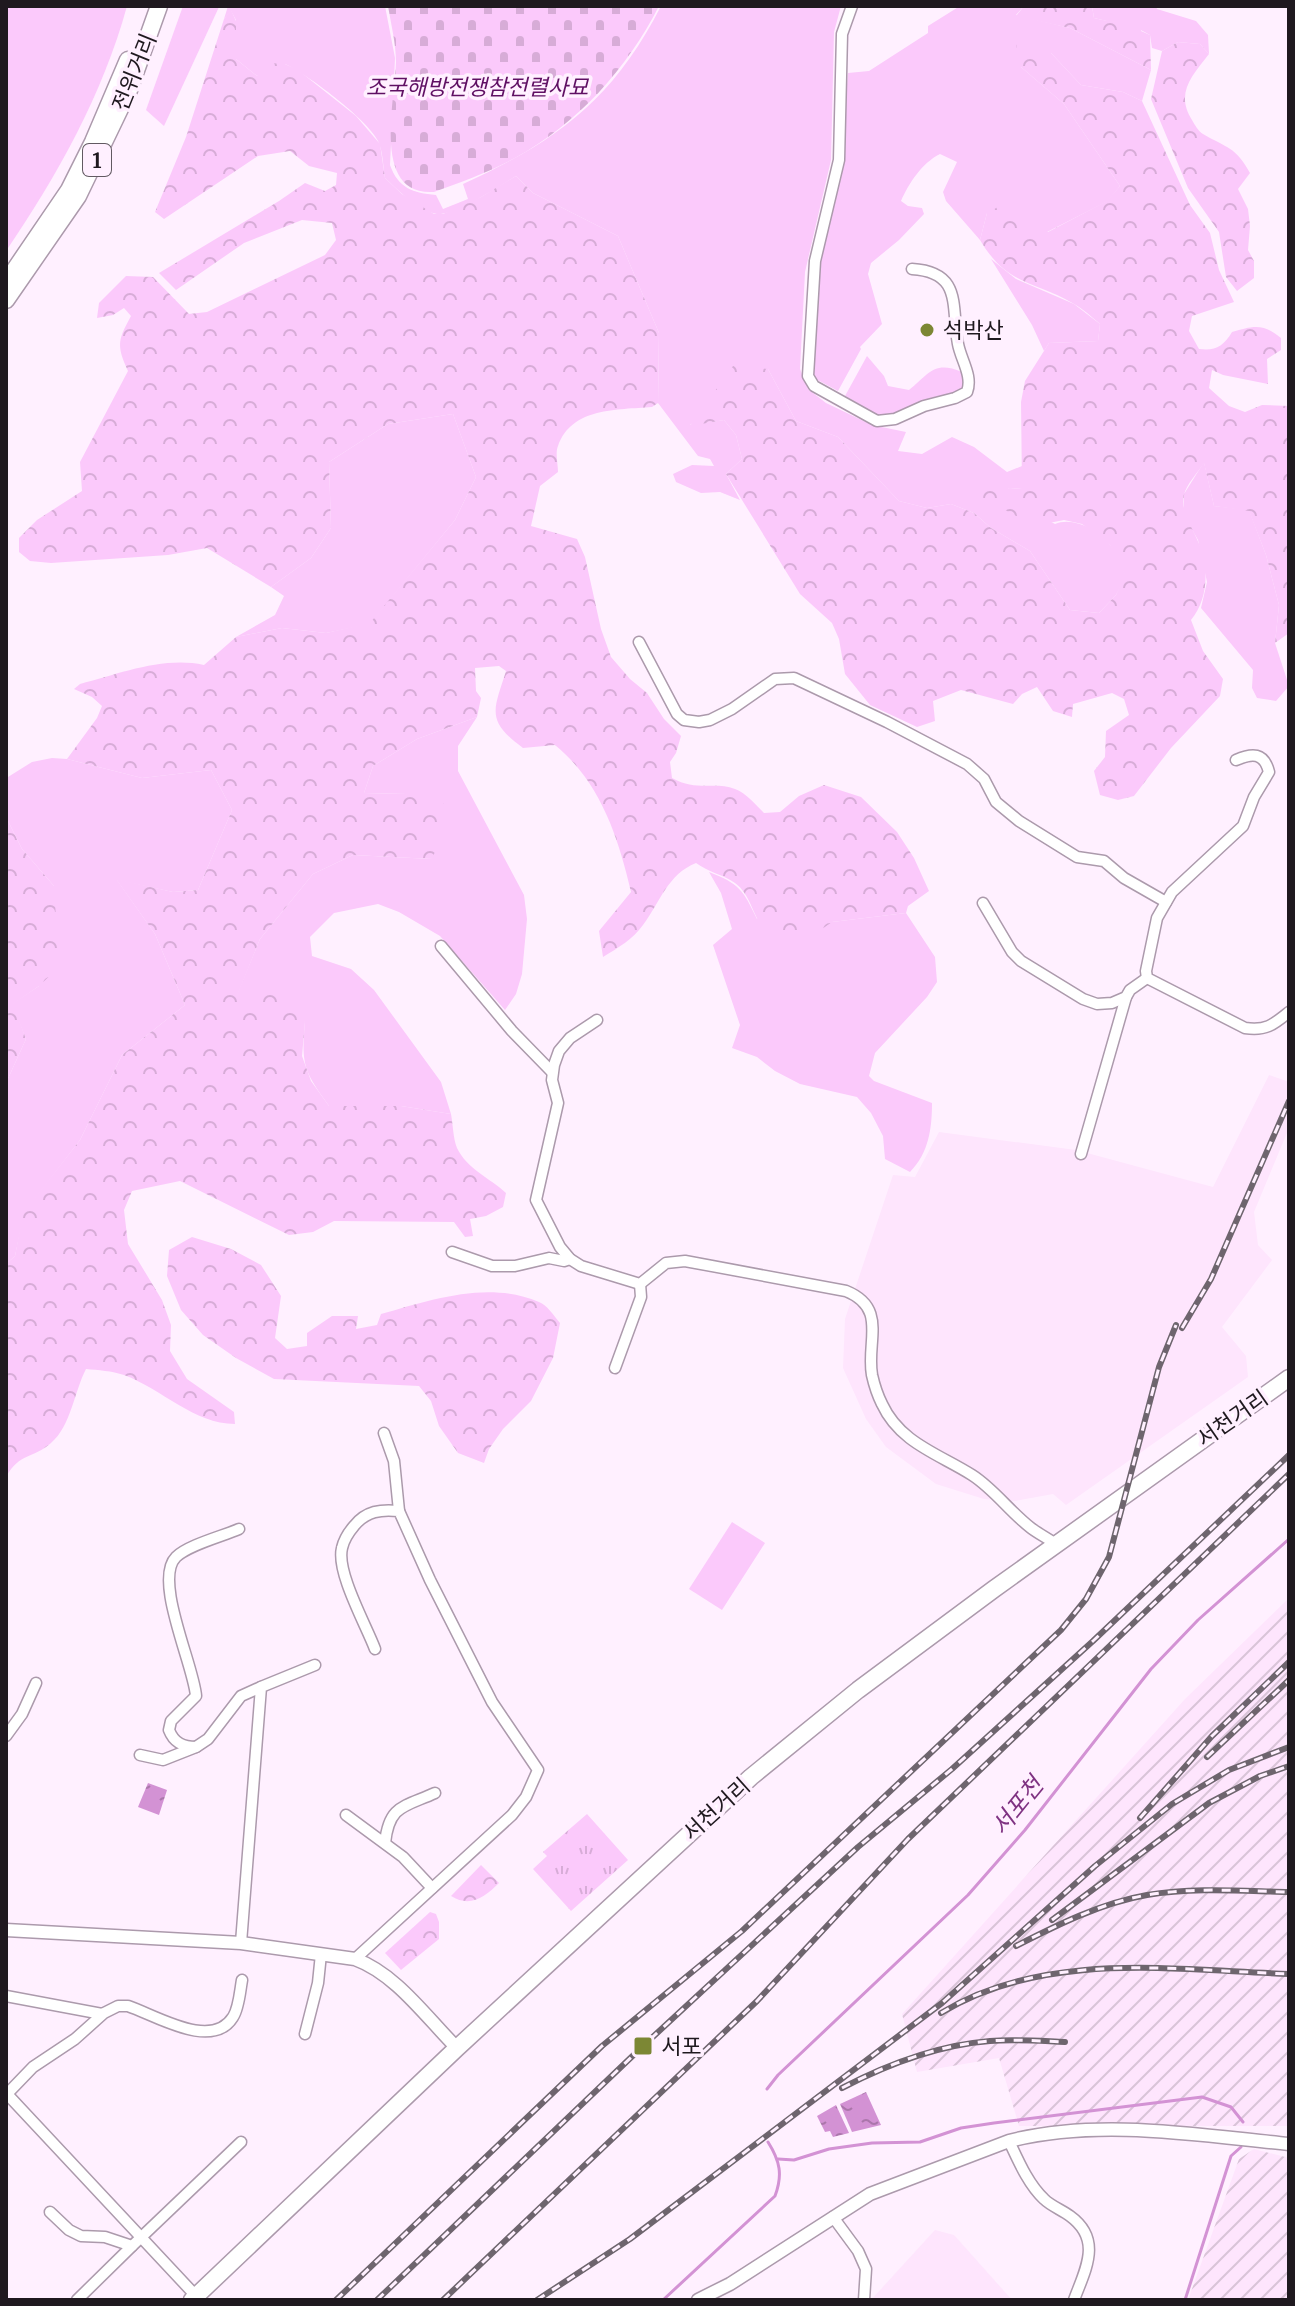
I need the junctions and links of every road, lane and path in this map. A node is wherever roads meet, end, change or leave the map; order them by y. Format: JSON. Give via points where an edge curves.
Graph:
{"nodes":[{"id":1,"x":148,"y":6,"type":"edge"},
{"id":2,"x":159,"y":6,"type":"edge"},
{"id":3,"x":852,"y":6,"type":"edge"},
{"id":4,"x":912,"y":269,"type":"dead end"},
{"id":5,"x":6,"y":282,"type":"edge"},
{"id":6,"x":6,"y":300,"type":"edge"},
{"id":7,"x":639,"y":642,"type":"dead end"},
{"id":8,"x":1236,"y":760,"type":"dead end"},
{"id":9,"x":1166,"y":902,"type":"junction"},
{"id":10,"x":983,"y":903,"type":"dead end"},
{"id":11,"x":441,"y":946,"type":"dead end"},
{"id":12,"x":1147,"y":978,"type":"junction"},
{"id":13,"x":1126,"y":997,"type":"junction"},
{"id":14,"x":1289,"y":1012,"type":"edge"},
{"id":15,"x":597,"y":1020,"type":"dead end"},
{"id":16,"x":552,"y":1072,"type":"junction"},
{"id":17,"x":1081,"y":1154,"type":"dead end"},
{"id":18,"x":452,"y":1252,"type":"dead end"},
{"id":19,"x":570,"y":1259,"type":"junction"},
{"id":20,"x":640,"y":1284,"type":"junction"},
{"id":21,"x":615,"y":1368,"type":"dead end"},
{"id":22,"x":1289,"y":1378,"type":"edge"},
{"id":23,"x":384,"y":1433,"type":"dead end"},
{"id":24,"x":399,"y":1511,"type":"junction"},
{"id":25,"x":239,"y":1529,"type":"dead end"},
{"id":26,"x":1057,"y":1545,"type":"junction"},
{"id":27,"x":375,"y":1649,"type":"dead end"},
{"id":28,"x":315,"y":1665,"type":"dead end"},
{"id":29,"x":36,"y":1683,"type":"dead end"},
{"id":30,"x":261,"y":1687,"type":"junction"},
{"id":31,"x":6,"y":1736,"type":"edge"},
{"id":32,"x":196,"y":1747,"type":"junction"},
{"id":33,"x":140,"y":1755,"type":"dead end"},
{"id":34,"x":435,"y":1793,"type":"dead end"},
{"id":35,"x":346,"y":1815,"type":"dead end"},
{"id":36,"x":385,"y":1843,"type":"junction"},
{"id":37,"x":432,"y":1888,"type":"junction"},
{"id":38,"x":6,"y":1930,"type":"edge"},
{"id":39,"x":241,"y":1943,"type":"junction"},
{"id":40,"x":321,"y":1954,"type":"junction"},
{"id":41,"x":355,"y":1959,"type":"junction"},
{"id":42,"x":242,"y":1980,"type":"dead end"},
{"id":43,"x":6,"y":1996,"type":"edge"},
{"id":44,"x":102,"y":2014,"type":"junction"},
{"id":45,"x":305,"y":2034,"type":"dead end"},
{"id":46,"x":457,"y":2048,"type":"junction"},
{"id":47,"x":6,"y":2094,"type":"edge"},
{"id":48,"x":1009,"y":2141,"type":"junction"},
{"id":49,"x":241,"y":2142,"type":"dead end"},
{"id":50,"x":1289,"y":2144,"type":"edge"},
{"id":51,"x":50,"y":2212,"type":"dead end"},
{"id":52,"x":833,"y":2217,"type":"junction"},
{"id":53,"x":137,"y":2243,"type":"junction"},
{"id":54,"x":194,"y":2298,"type":"edge"},
{"id":55,"x":77,"y":2300,"type":"edge"},
{"id":56,"x":698,"y":2300,"type":"edge"},
{"id":57,"x":864,"y":2300,"type":"edge"},
{"id":58,"x":1074,"y":2300,"type":"edge"}],
"edges":[{"from":1,"to":5,"type":"main road","name":"전위거리","number":"1","via":[[119,85],[69,190]]},
{"from":2,"to":6,"type":"main road","name":"전위거리","number":"1","via":[[129,90],[78,196]]},
{"from":3,"to":4,"type":"street","via":[[842,44],[839,160],[815,261],[808,376],[814,386],[877,421],[955,398],[969,387],[953,295],[931,270]]},
{"from":7,"to":9,"type":"street","via":[[684,720],[710,720],[775,679],[794,678],[967,764],[984,779],[996,802],[1019,821],[1077,857],[1104,861]]},
{"from":8,"to":9,"type":"street","via":[[1260,755],[1269,772],[1243,826]]},
{"from":9,"to":12,"type":"street","via":[[1157,918]]},
{"from":10,"to":13,"type":"street","via":[[1021,961],[1097,1004]]},
{"from":11,"to":16,"type":"street"},
{"from":12,"to":13,"type":"street"},
{"from":12,"to":14,"type":"street","via":[[1245,1028],[1260,1030]]},
{"from":13,"to":17,"type":"street"},
{"from":15,"to":16,"type":"street","via":[[570,1038]]},
{"from":16,"to":19,"type":"street","via":[[558,1103],[536,1200]]},
{"from":18,"to":19,"type":"street","via":[[492,1266]]},
{"from":19,"to":20,"type":"street"},
{"from":20,"to":21,"type":"street","via":[[641,1297]]},
{"from":20,"to":26,"type":"street","via":[[666,1263],[685,1261],[861,1297],[873,1325],[872,1374],[882,1406],[899,1428],[920,1447],[973,1475]]},
{"from":22,"to":26,"type":"main road","name":"서천거리"},
{"from":23,"to":24,"type":"street","via":[[394,1461]]},
{"from":24,"to":27,"type":"street","via":[[369,1513],[345,1536],[341,1551],[343,1569]]},
{"from":24,"to":37,"type":"street","via":[[492,1702],[538,1770],[512,1815]]},
{"from":25,"to":32,"type":"street","via":[[179,1554],[170,1567],[196,1696],[171,1721],[169,1730],[177,1743]]},
{"from":26,"to":46,"type":"main road","name":"서천거리","via":[[858,1690],[751,1777]]},
{"from":28,"to":30,"type":"street"},
{"from":29,"to":31,"type":"street"},
{"from":30,"to":32,"type":"street","via":[[241,1696]]},
{"from":30,"to":39,"type":"street"},
{"from":32,"to":33,"type":"street","via":[[163,1760]]},
{"from":34,"to":36,"type":"street","via":[[410,1801],[392,1815]]},
{"from":35,"to":36,"type":"street"},
{"from":36,"to":37,"type":"street"},
{"from":37,"to":41,"type":"street"},
{"from":38,"to":39,"type":"street"},
{"from":39,"to":40,"type":"street"},
{"from":40,"to":41,"type":"street"},
{"from":40,"to":45,"type":"street"},
{"from":41,"to":46,"type":"street","via":[[391,1981]]},
{"from":42,"to":44,"type":"street","via":[[234,2016],[212,2033],[183,2028],[128,2006]]},
{"from":43,"to":44,"type":"street"},
{"from":44,"to":47,"type":"street"},
{"from":46,"to":54,"type":"main road","name":"서천거리"},
{"from":47,"to":53,"type":"street"},
{"from":48,"to":50,"type":"street","via":[[1029,2135],[1133,2131]]},
{"from":48,"to":52,"type":"street","via":[[870,2194]]},
{"from":48,"to":58,"type":"street","via":[[1044,2200],[1073,2218],[1087,2238],[1090,2262]]},
{"from":49,"to":53,"type":"street"},
{"from":51,"to":53,"type":"street","via":[[81,2236]]},
{"from":52,"to":56,"type":"street"},
{"from":52,"to":57,"type":"street","via":[[866,2269]]},
{"from":53,"to":54,"type":"street"},
{"from":53,"to":55,"type":"street"}]}
